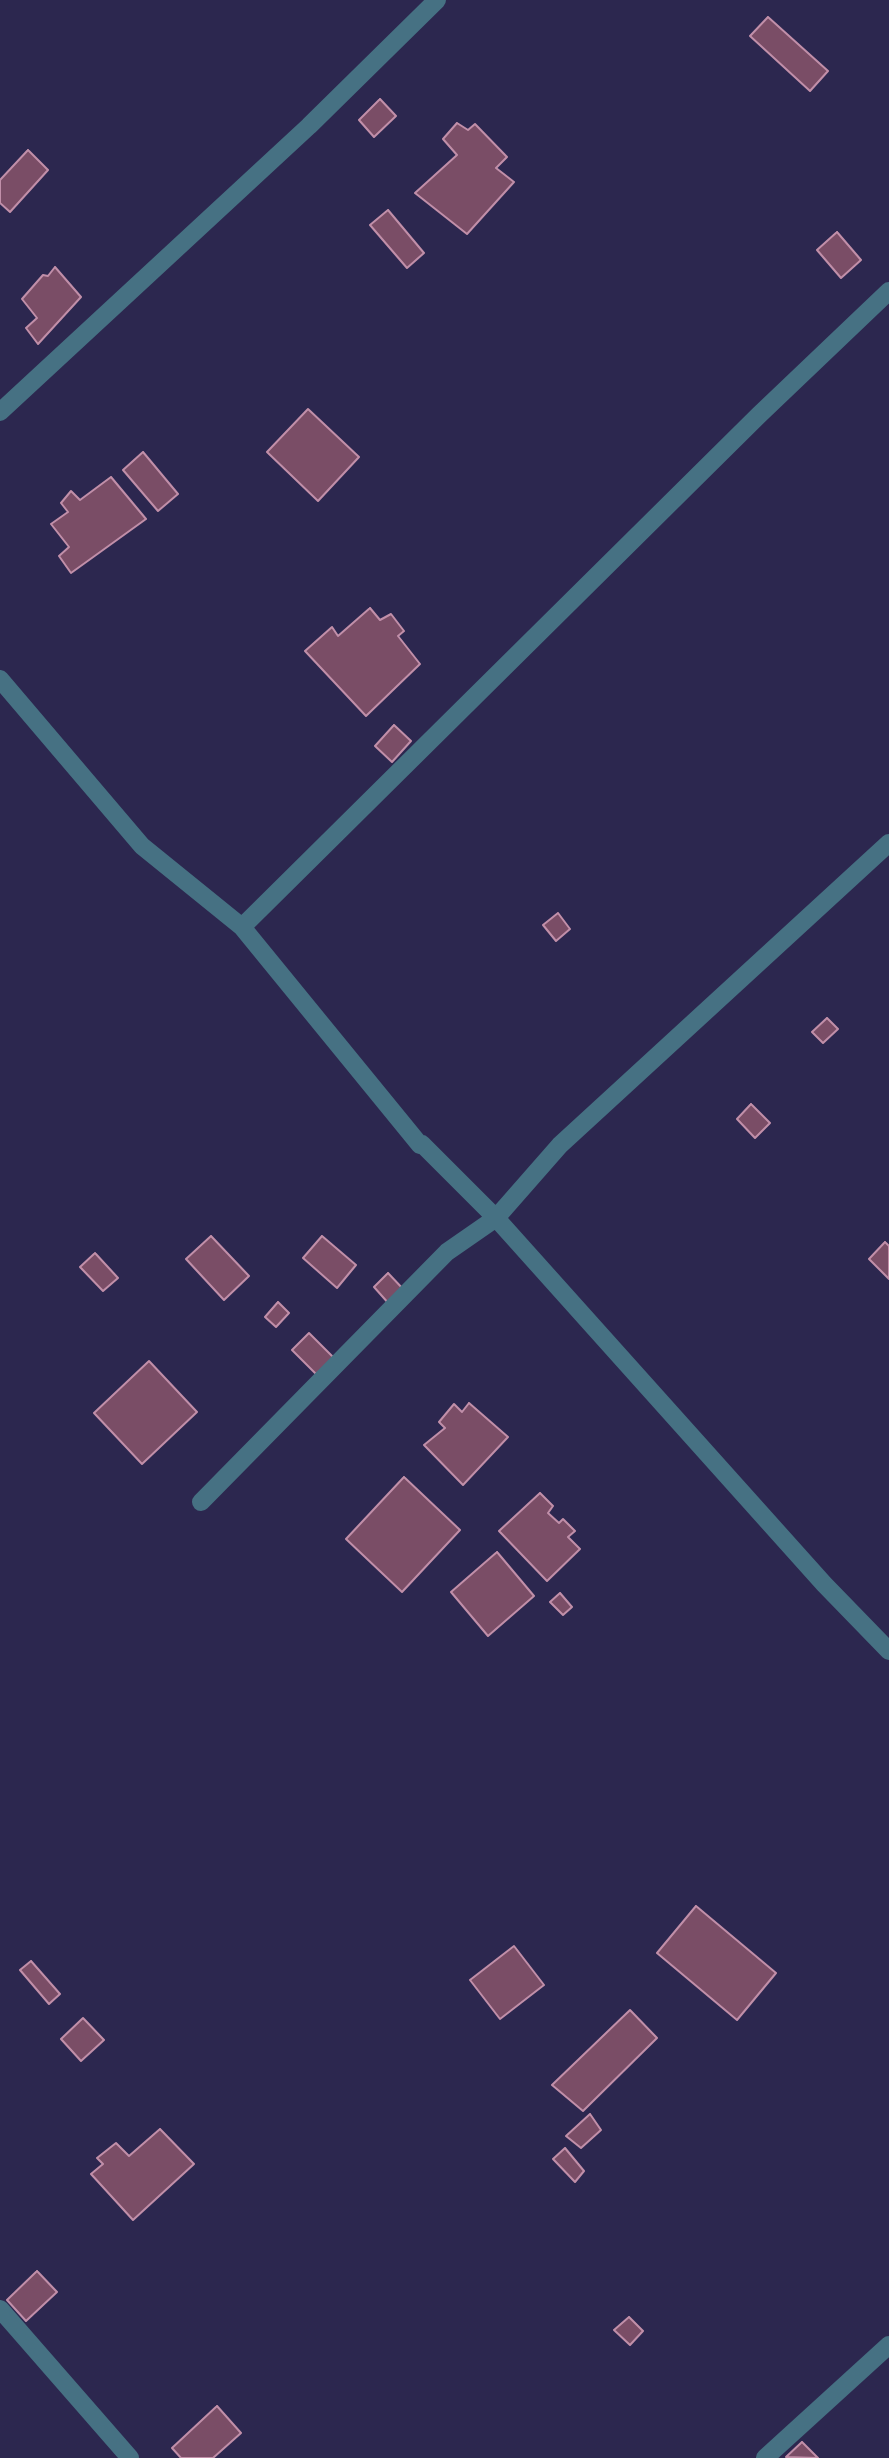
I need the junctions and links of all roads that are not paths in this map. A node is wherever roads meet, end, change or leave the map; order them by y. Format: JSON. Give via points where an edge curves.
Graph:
{"nodes":[{"id":1,"x":438,"y":0,"type":"edge"},
{"id":2,"x":889,"y":291,"type":"edge"},
{"id":3,"x":0,"y":412,"type":"edge"},
{"id":4,"x":0,"y":679,"type":"edge"},
{"id":5,"x":889,"y":843,"type":"edge"},
{"id":6,"x":242,"y":927,"type":"junction"},
{"id":7,"x":496,"y":1218,"type":"junction"},
{"id":8,"x":201,"y":1502,"type":"dead end"},
{"id":9,"x":889,"y":1651,"type":"edge"},
{"id":10,"x":0,"y":2309,"type":"edge"},
{"id":11,"x":889,"y":2345,"type":"edge"},
{"id":12,"x":130,"y":2458,"type":"edge"},
{"id":13,"x":765,"y":2458,"type":"edge"}],
"edges":[{"from":1,"to":3,"type":"street"},
{"from":2,"to":6,"type":"street"},
{"from":4,"to":6,"type":"street","via":[[142,846]]},
{"from":5,"to":7,"type":"street","via":[[560,1145]]},
{"from":6,"to":7,"type":"street","via":[[420,1146]]},
{"from":7,"to":8,"type":"street","via":[[447,1252]]},
{"from":7,"to":9,"type":"street"},
{"from":10,"to":12,"type":"street"},
{"from":11,"to":13,"type":"street"}]}
